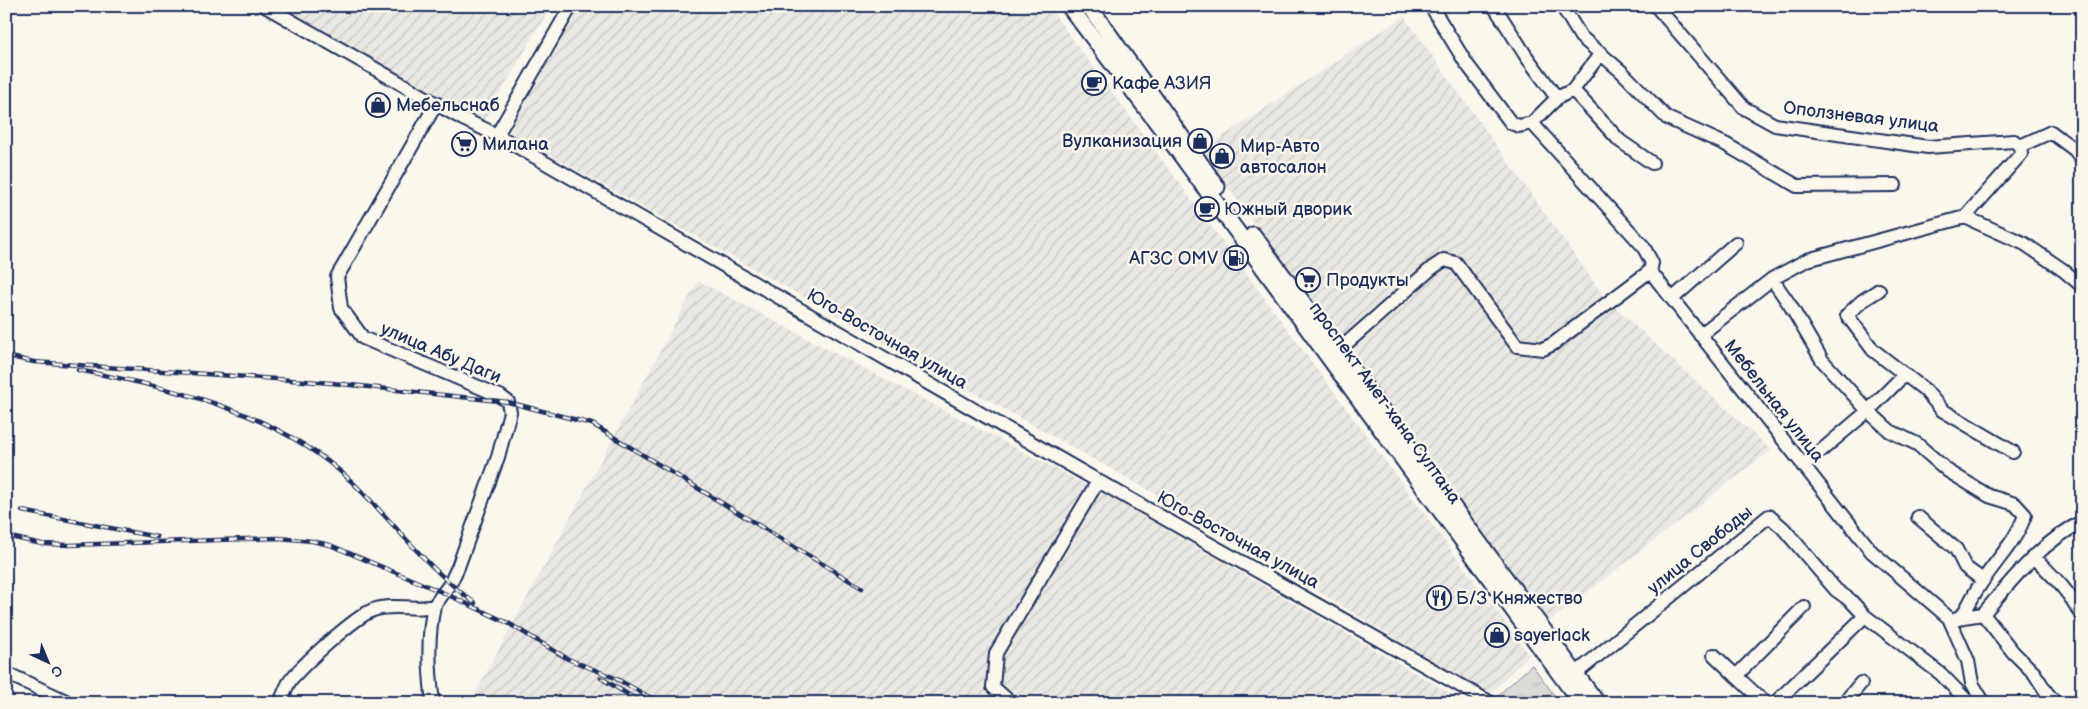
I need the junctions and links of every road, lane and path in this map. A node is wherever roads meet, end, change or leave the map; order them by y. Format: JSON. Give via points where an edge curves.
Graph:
{"nodes":[{"id":1,"x":265,"y":6,"type":"edge"},
{"id":2,"x":572,"y":6,"type":"edge"},
{"id":3,"x":1069,"y":6,"type":"edge"},
{"id":4,"x":1089,"y":6,"type":"edge"},
{"id":5,"x":1431,"y":6,"type":"edge"},
{"id":6,"x":1494,"y":6,"type":"edge"},
{"id":7,"x":1562,"y":6,"type":"edge"},
{"id":8,"x":1656,"y":6,"type":"edge"},
{"id":9,"x":1601,"y":53,"type":"junction"},
{"id":10,"x":1573,"y":90,"type":"junction"},
{"id":11,"x":1557,"y":98,"type":"junction"},
{"id":12,"x":436,"y":104,"type":"junction"},
{"id":13,"x":1532,"y":124,"type":"junction"},
{"id":14,"x":497,"y":135,"type":"junction"},
{"id":15,"x":2020,"y":146,"type":"junction"},
{"id":16,"x":2082,"y":160,"type":"edge"},
{"id":17,"x":1652,"y":163,"type":"dead end"},
{"id":18,"x":1895,"y":185,"type":"dead end"},
{"id":19,"x":1965,"y":218,"type":"junction"},
{"id":20,"x":1736,"y":243,"type":"dead end"},
{"id":21,"x":1650,"y":271,"type":"junction"},
{"id":22,"x":1772,"y":280,"type":"junction"},
{"id":23,"x":2082,"y":286,"type":"edge"},
{"id":24,"x":1879,"y":290,"type":"dead end"},
{"id":25,"x":1672,"y":299,"type":"junction"},
{"id":26,"x":1700,"y":335,"type":"junction"},
{"id":27,"x":1334,"y":355,"type":"junction"},
{"id":28,"x":1903,"y":376,"type":"junction"},
{"id":29,"x":1868,"y":411,"type":"junction"},
{"id":30,"x":2013,"y":452,"type":"dead end"},
{"id":31,"x":1803,"y":466,"type":"junction"},
{"id":32,"x":1098,"y":481,"type":"junction"},
{"id":33,"x":1918,"y":518,"type":"dead end"},
{"id":34,"x":2082,"y":522,"type":"edge"},
{"id":35,"x":2034,"y":556,"type":"junction"},
{"id":36,"x":1983,"y":580,"type":"junction"},
{"id":37,"x":434,"y":606,"type":"junction"},
{"id":38,"x":1804,"y":607,"type":"dead end"},
{"id":39,"x":1983,"y":614,"type":"junction"},
{"id":40,"x":1865,"y":616,"type":"junction"},
{"id":41,"x":2082,"y":617,"type":"edge"},
{"id":42,"x":1954,"y":618,"type":"junction"},
{"id":43,"x":1714,"y":655,"type":"dead end"},
{"id":44,"x":6,"y":673,"type":"edge"},
{"id":45,"x":1736,"y":676,"type":"junction"},
{"id":46,"x":1570,"y":678,"type":"junction"},
{"id":47,"x":1861,"y":684,"type":"dead end"},
{"id":48,"x":70,"y":703,"type":"edge"},
{"id":49,"x":280,"y":703,"type":"edge"},
{"id":50,"x":433,"y":703,"type":"edge"},
{"id":51,"x":1011,"y":703,"type":"edge"},
{"id":52,"x":1491,"y":703,"type":"edge"},
{"id":53,"x":1580,"y":703,"type":"edge"},
{"id":54,"x":1597,"y":703,"type":"edge"},
{"id":55,"x":1765,"y":703,"type":"edge"},
{"id":56,"x":1775,"y":703,"type":"edge"},
{"id":57,"x":1844,"y":703,"type":"edge"},
{"id":58,"x":1969,"y":703,"type":"edge"},
{"id":59,"x":1984,"y":703,"type":"edge"},
{"id":60,"x":2056,"y":703,"type":"edge"}],
"edges":[{"from":1,"to":12,"type":"street","name":"Юго-Восточная улица"},
{"from":2,"to":14,"type":"street"},
{"from":3,"to":27,"type":"main road","name":"проспект Амет-хана Султана"},
{"from":4,"to":27,"type":"main road"},
{"from":5,"to":13,"type":"street","via":[[1466,63],[1511,123],[1519,126]]},
{"from":6,"to":11,"type":"street"},
{"from":7,"to":9,"type":"street","via":[[1581,37]]},
{"from":8,"to":15,"type":"street","name":"Оползневая улица","via":[[1744,108],[1775,125],[1928,147],[2014,142]]},
{"from":9,"to":10,"type":"street"},
{"from":9,"to":18,"type":"street","via":[[1667,118],[1725,144],[1797,186]]},
{"from":10,"to":11,"type":"street"},
{"from":10,"to":17,"type":"street","via":[[1620,141]]},
{"from":11,"to":13,"type":"street"},
{"from":12,"to":14,"type":"street","name":"Юго-Восточная улица"},
{"from":12,"to":37,"type":"street","name":"улица Абу Даги","via":[[337,277],[341,308],[363,338],[508,402],[510,412],[492,475],[458,567]]},
{"from":13,"to":21,"type":"street","name":"Мебельная улица","via":[[1643,246],[1652,263]]},
{"from":14,"to":32,"type":"street","name":"Юго-Восточная улица"},
{"from":15,"to":16,"type":"street","via":[[2052,132],[2075,150]]},
{"from":15,"to":19,"type":"street","via":[[2021,154]]},
{"from":19,"to":22,"type":"street","via":[[1807,260]]},
{"from":19,"to":23,"type":"street","via":[[2025,244]]},
{"from":20,"to":25,"type":"street"},
{"from":21,"to":25,"type":"street","name":"Мебельная улица"},
{"from":21,"to":27,"type":"street","via":[[1543,349],[1517,346],[1456,263],[1444,260]]},
{"from":22,"to":26,"type":"street"},
{"from":22,"to":29,"type":"street","via":[[1790,304],[1822,360]]},
{"from":24,"to":28,"type":"street","via":[[1847,315],[1873,350]]},
{"from":25,"to":26,"type":"street","name":"Мебельная улица"},
{"from":26,"to":31,"type":"street","name":"Мебельная улица"},
{"from":27,"to":46,"type":"main road","name":"проспект Амет-хана Султана"},
{"from":28,"to":29,"type":"street"},
{"from":28,"to":30,"type":"street","via":[[1924,390],[1942,410]]},
{"from":29,"to":31,"type":"street"},
{"from":29,"to":36,"type":"street","via":[[1890,431],[1916,444],[1948,471],[1989,496],[2015,504],[2025,515],[2020,531]]},
{"from":31,"to":42,"type":"street","name":"Мебельная улица","via":[[1872,552]]},
{"from":32,"to":51,"type":"street","via":[[996,653],[993,688]]},
{"from":32,"to":52,"type":"street","name":"Юго-Восточная улица"},
{"from":33,"to":36,"type":"street","via":[[1956,549],[1965,567]]},
{"from":34,"to":35,"type":"street","via":[[2056,536]]},
{"from":35,"to":39,"type":"street"},
{"from":35,"to":41,"type":"street","via":[[2065,589]]},
{"from":36,"to":42,"type":"street"},
{"from":37,"to":49,"type":"street","via":[[372,610],[292,677]]},
{"from":37,"to":50,"type":"street","via":[[429,645]]},
{"from":38,"to":45,"type":"street"},
{"from":39,"to":42,"type":"street"},
{"from":39,"to":60,"type":"street"},
{"from":40,"to":46,"type":"street","name":"улица Свободы","via":[[1836,590],[1769,516]]},
{"from":40,"to":56,"type":"street"},
{"from":40,"to":58,"type":"street","via":[[1941,674]]},
{"from":42,"to":59,"type":"street","name":"Мебельная улица","via":[[1972,684]]},
{"from":43,"to":45,"type":"street"},
{"from":44,"to":48,"type":"street"},
{"from":45,"to":55,"type":"street"},
{"from":46,"to":53,"type":"main road","name":"проспект Амет-хана Султана"},
{"from":46,"to":54,"type":"main road"},
{"from":47,"to":57,"type":"street"}]}
